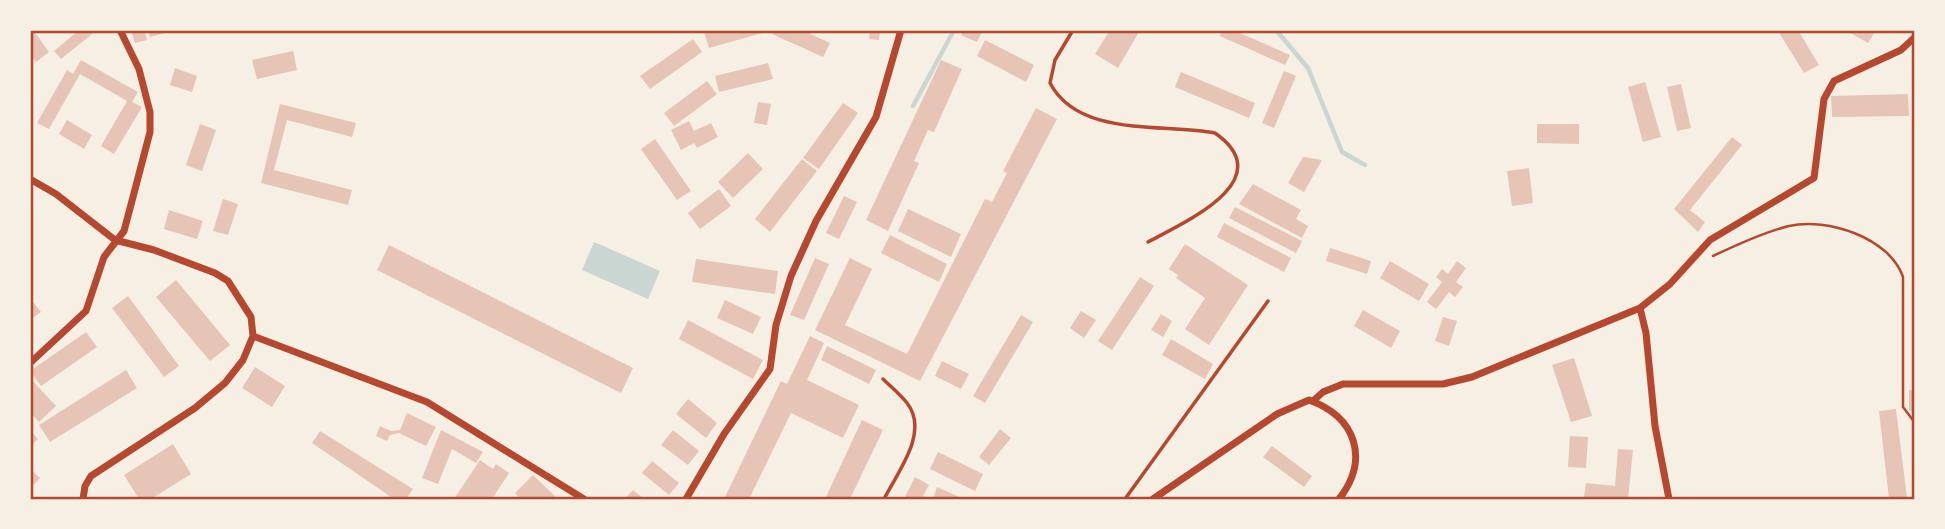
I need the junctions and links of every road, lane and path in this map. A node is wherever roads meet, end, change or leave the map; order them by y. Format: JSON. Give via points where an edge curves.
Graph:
{"nodes":[{"id":1,"x":120,"y":30,"type":"edge"},
{"id":2,"x":901,"y":30,"type":"edge"},
{"id":3,"x":1073,"y":30,"type":"edge"},
{"id":4,"x":1915,"y":37,"type":"edge"},
{"id":5,"x":30,"y":179,"type":"edge"},
{"id":6,"x":115,"y":240,"type":"junction"},
{"id":7,"x":1148,"y":243,"type":"dead end"},
{"id":8,"x":1710,"y":257,"type":"dead end"},
{"id":9,"x":1268,"y":301,"type":"dead end"},
{"id":10,"x":1640,"y":308,"type":"junction"},
{"id":11,"x":253,"y":336,"type":"junction"},
{"id":12,"x":30,"y":363,"type":"edge"},
{"id":13,"x":883,"y":379,"type":"dead end"},
{"id":14,"x":1313,"y":401,"type":"junction"},
{"id":15,"x":1915,"y":423,"type":"edge"},
{"id":16,"x":83,"y":499,"type":"edge"},
{"id":17,"x":584,"y":499,"type":"edge"},
{"id":18,"x":686,"y":499,"type":"edge"},
{"id":19,"x":884,"y":499,"type":"edge"},
{"id":20,"x":1125,"y":499,"type":"edge"},
{"id":21,"x":1153,"y":499,"type":"edge"},
{"id":22,"x":1339,"y":499,"type":"edge"},
{"id":23,"x":1669,"y":499,"type":"edge"}],
"edges":[{"from":1,"to":6,"type":"street","via":[[139,69],[150,132],[124,231]]},
{"from":2,"to":18,"type":"street","via":[[877,117],[816,221],[791,276],[769,369]]},
{"from":3,"to":7,"type":"lane","via":[[1055,60],[1050,83],[1058,97],[1105,121],[1215,133],[1236,160],[1234,181],[1219,201]]},
{"from":4,"to":10,"type":"street","via":[[1901,50],[1834,81],[1824,100],[1814,178],[1710,240],[1670,284]]},
{"from":5,"to":6,"type":"street"},
{"from":6,"to":11,"type":"street","via":[[154,250],[228,281],[251,317]]},
{"from":6,"to":12,"type":"street","via":[[104,257],[86,311]]},
{"from":8,"to":15,"type":"path","via":[[1786,226],[1802,224],[1860,236],[1883,247],[1898,262],[1903,277],[1903,407]]},
{"from":9,"to":20,"type":"lane"},
{"from":10,"to":14,"type":"street","via":[[1472,377],[1443,384],[1343,384]]},
{"from":10,"to":23,"type":"street"},
{"from":11,"to":16,"type":"street","via":[[225,383],[91,476]]},
{"from":11,"to":17,"type":"street","via":[[427,402]]},
{"from":13,"to":19,"type":"lane","via":[[908,404],[915,431]]},
{"from":14,"to":21,"type":"street","via":[[1296,403],[1277,414]]},
{"from":14,"to":22,"type":"street","via":[[1342,418],[1356,451],[1353,480]]}]}
